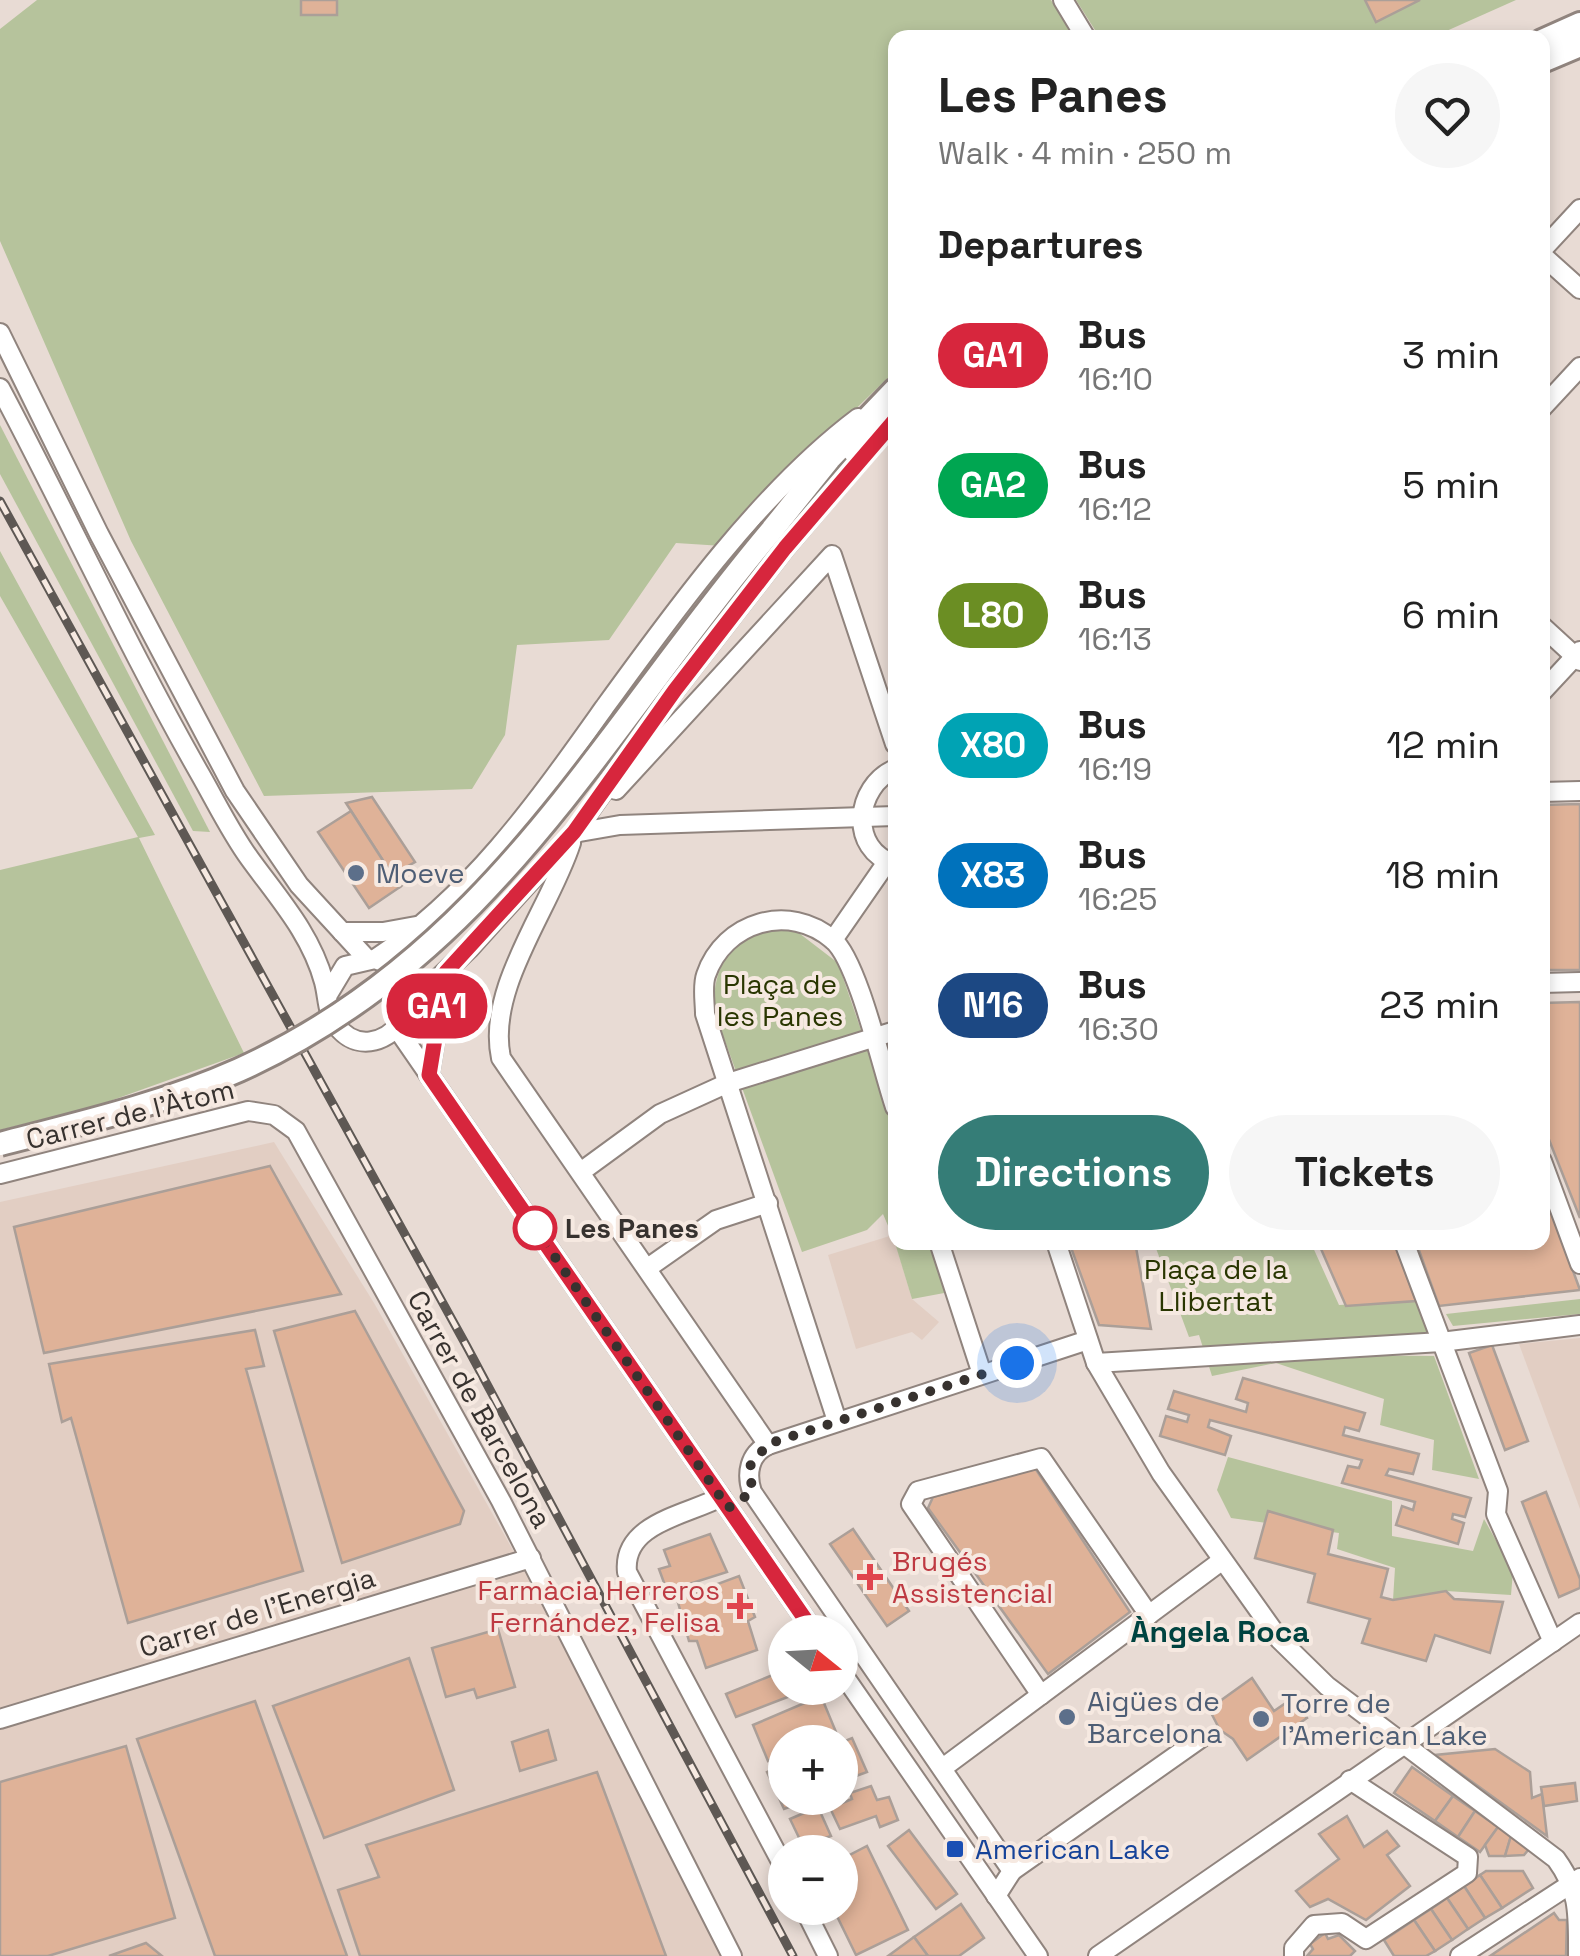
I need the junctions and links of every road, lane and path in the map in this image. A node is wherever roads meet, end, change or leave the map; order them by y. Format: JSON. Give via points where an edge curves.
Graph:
{"nodes":[{"id":1,"x":1063,"y":0,"type":"edge"},
{"id":2,"x":1580,"y":24,"type":"edge"},
{"id":3,"x":1081,"y":30,"type":"edge"},
{"id":4,"x":1550,"y":38,"type":"edge"},
{"id":5,"x":1580,"y":45,"type":"edge"},
{"id":6,"x":1550,"y":58,"type":"edge"},
{"id":7,"x":1580,"y":209,"type":"edge"},
{"id":8,"x":1550,"y":244,"type":"edge"},
{"id":9,"x":1550,"y":261,"type":"edge"},
{"id":10,"x":1580,"y":289,"type":"edge"},
{"id":11,"x":0,"y":333,"type":"edge"},
{"id":12,"x":1580,"y":367,"type":"edge"},
{"id":13,"x":0,"y":388,"type":"edge"},
{"id":14,"x":888,"y":395,"type":"edge"},
{"id":15,"x":888,"y":397,"type":"edge"},
{"id":16,"x":1550,"y":399,"type":"edge"},
{"id":17,"x":888,"y":424,"type":"edge"},
{"id":18,"x":888,"y":426,"type":"edge"},
{"id":19,"x":772,"y":530,"type":"junction"},
{"id":20,"x":1550,"y":633,"type":"edge"},
{"id":21,"x":1578,"y":656,"type":"edge"},
{"id":22,"x":1550,"y":684,"type":"edge"},
{"id":23,"x":888,"y":723,"type":"edge"},
{"id":24,"x":888,"y":775,"type":"edge"},
{"id":25,"x":1580,"y":790,"type":"edge"},
{"id":26,"x":1550,"y":792,"type":"edge"},
{"id":27,"x":888,"y":816,"type":"edge"},
{"id":28,"x":860,"y":818,"type":"junction"},
{"id":29,"x":574,"y":832,"type":"junction"},
{"id":30,"x":492,"y":859,"type":"junction"},
{"id":31,"x":888,"y":860,"type":"edge"},
{"id":32,"x":888,"y":867,"type":"edge"},
{"id":33,"x":530,"y":884,"type":"junction"},
{"id":34,"x":541,"y":916,"type":"junction"},
{"id":35,"x":418,"y":926,"type":"junction"},
{"id":36,"x":342,"y":932,"type":"junction"},
{"id":37,"x":833,"y":940,"type":"junction"},
{"id":38,"x":371,"y":959,"type":"junction"},
{"id":39,"x":446,"y":972,"type":"junction"},
{"id":40,"x":1580,"y":982,"type":"edge"},
{"id":41,"x":1550,"y":983,"type":"edge"},
{"id":42,"x":328,"y":996,"type":"junction"},
{"id":43,"x":409,"y":1006,"type":"junction"},
{"id":44,"x":398,"y":1030,"type":"junction"},
{"id":45,"x":888,"y":1033,"type":"edge"},
{"id":46,"x":872,"y":1037,"type":"junction"},
{"id":47,"x":429,"y":1075,"type":"junction"},
{"id":48,"x":728,"y":1083,"type":"junction"},
{"id":49,"x":888,"y":1086,"type":"edge"},
{"id":50,"x":274,"y":1114,"type":"joint"},
{"id":51,"x":0,"y":1144,"type":"edge"},
{"id":52,"x":582,"y":1172,"type":"junction"},
{"id":53,"x":0,"y":1174,"type":"edge"},
{"id":54,"x":1550,"y":1183,"type":"edge"},
{"id":55,"x":768,"y":1203,"type":"junction"},
{"id":56,"x":942,"y":1250,"type":"edge"},
{"id":57,"x":1059,"y":1250,"type":"edge"},
{"id":58,"x":1407,"y":1250,"type":"edge"},
{"id":59,"x":1580,"y":1264,"type":"edge"},
{"id":60,"x":649,"y":1267,"type":"junction"},
{"id":61,"x":1580,"y":1325,"type":"edge"},
{"id":62,"x":1088,"y":1340,"type":"junction"},
{"id":63,"x":1441,"y":1342,"type":"junction"},
{"id":64,"x":1096,"y":1363,"type":"junction"},
{"id":65,"x":982,"y":1374,"type":"junction"},
{"id":66,"x":837,"y":1421,"type":"junction"},
{"id":67,"x":768,"y":1444,"type":"junction"},
{"id":68,"x":752,"y":1492,"type":"junction"},
{"id":69,"x":724,"y":1502,"type":"junction"},
{"id":70,"x":531,"y":1558,"type":"junction"},
{"id":71,"x":1220,"y":1562,"type":"junction"},
{"id":72,"x":802,"y":1615,"type":"edge"},
{"id":73,"x":1149,"y":1615,"type":"junction"},
{"id":74,"x":1580,"y":1623,"type":"edge"},
{"id":75,"x":1553,"y":1642,"type":"junction"},
{"id":76,"x":1041,"y":1695,"type":"junction"},
{"id":77,"x":858,"y":1696,"type":"edge"},
{"id":78,"x":0,"y":1719,"type":"edge"},
{"id":79,"x":1201,"y":1738,"type":"dead end"},
{"id":80,"x":1402,"y":1744,"type":"junction"},
{"id":81,"x":944,"y":1767,"type":"junction"},
{"id":82,"x":1350,"y":1780,"type":"junction"},
{"id":83,"x":768,"y":1838,"type":"edge"},
{"id":84,"x":1012,"y":1871,"type":"junction"},
{"id":85,"x":1578,"y":1880,"type":"edge"},
{"id":86,"x":996,"y":1896,"type":"junction"},
{"id":87,"x":812,"y":1925,"type":"edge"},
{"id":88,"x":1128,"y":1947,"type":"edge"},
{"id":89,"x":732,"y":1956,"type":"edge"},
{"id":90,"x":828,"y":1956,"type":"edge"},
{"id":91,"x":1038,"y":1956,"type":"edge"},
{"id":92,"x":1098,"y":1956,"type":"edge"},
{"id":93,"x":1294,"y":1956,"type":"edge"},
{"id":94,"x":1460,"y":1956,"type":"edge"},
{"id":95,"x":1578,"y":1956,"type":"edge"}],
"edges":[{"from":1,"to":3,"type":"street"},
{"from":2,"to":4,"type":"main road"},
{"from":5,"to":6,"type":"main road"},
{"from":7,"to":8,"type":"street"},
{"from":9,"to":10,"type":"street"},
{"from":11,"to":36,"type":"street","via":[[235,791],[298,885]]},
{"from":12,"to":16,"type":"street"},
{"from":13,"to":42,"type":"street","via":[[182,742],[317,955]]},
{"from":14,"to":30,"type":"street","via":[[839,432],[728,548]]},
{"from":15,"to":19,"type":"main road"},
{"from":17,"to":19,"type":"main road"},
{"from":18,"to":29,"type":"street","via":[[760,580]]},
{"from":19,"to":51,"type":"main road","bridge":true,"via":[[540,832],[416,960],[344,1013],[241,1069],[168,1097]]},
{"from":20,"to":21,"type":"street"},
{"from":21,"to":22,"type":"street"},
{"from":23,"to":29,"type":"street","via":[[832,554]]},
{"from":24,"to":28,"type":"street","via":[[866,794]]},
{"from":25,"to":26,"type":"street"},
{"from":27,"to":28,"type":"street"},
{"from":28,"to":29,"type":"street"},
{"from":28,"to":31,"type":"street","via":[[872,846]]},
{"from":29,"to":33,"type":"street"},
{"from":29,"to":34,"type":"street"},
{"from":30,"to":33,"type":"street"},
{"from":30,"to":35,"type":"street"},
{"from":32,"to":37,"type":"street"},
{"from":33,"to":34,"type":"street","via":[[539,894]]},
{"from":33,"to":39,"type":"street"},
{"from":34,"to":52,"type":"street","via":[[503,998],[497,1036],[502,1058]]},
{"from":35,"to":36,"type":"street"},
{"from":35,"to":38,"type":"street"},
{"from":36,"to":38,"type":"street"},
{"from":37,"to":46,"type":"street","via":[[851,966]]},
{"from":37,"to":48,"type":"street","via":[[768,922],[741,927],[723,946],[704,977],[705,1014]]},
{"from":38,"to":42,"type":"street","via":[[345,966]]},
{"from":38,"to":43,"type":"street","via":[[398,970]]},
{"from":39,"to":43,"type":"street"},
{"from":39,"to":47,"type":"street"},
{"from":40,"to":41,"type":"street"},
{"from":42,"to":44,"type":"street","via":[[328,1010],[348,1036],[375,1041]]},
{"from":43,"to":44,"type":"street"},
{"from":44,"to":47,"type":"street"},
{"from":45,"to":46,"type":"street"},
{"from":46,"to":48,"type":"street"},
{"from":46,"to":49,"type":"street"},
{"from":47,"to":69,"type":"street"},
{"from":48,"to":52,"type":"street","via":[[660,1114]]},
{"from":48,"to":55,"type":"street"},
{"from":50,"to":53,"type":"street","name":"Carrer de l'Àtom","via":[[229,1115]]},
{"from":50,"to":70,"type":"street","name":"Carrer de Barcelona","via":[[296,1132]]},
{"from":52,"to":60,"type":"street"},
{"from":54,"to":59,"type":"street"},
{"from":55,"to":60,"type":"street","via":[[716,1220]]},
{"from":55,"to":66,"type":"street"},
{"from":56,"to":65,"type":"street"},
{"from":57,"to":62,"type":"street"},
{"from":58,"to":63,"type":"street"},
{"from":60,"to":67,"type":"street"},
{"from":61,"to":63,"type":"street"},
{"from":62,"to":64,"type":"street"},
{"from":62,"to":65,"type":"street"},
{"from":63,"to":64,"type":"street"},
{"from":63,"to":75,"type":"street","via":[[1498,1491],[1496,1514]]},
{"from":64,"to":71,"type":"street"},
{"from":65,"to":66,"type":"street"},
{"from":66,"to":67,"type":"street"},
{"from":67,"to":68,"type":"street","via":[[750,1466]]},
{"from":68,"to":69,"type":"street"},
{"from":68,"to":81,"type":"street"},
{"from":69,"to":72,"type":"street"},
{"from":69,"to":83,"type":"street","via":[[641,1533],[628,1551],[627,1572]]},
{"from":70,"to":78,"type":"street","name":"Carrer de l'Energia"},
{"from":70,"to":89,"type":"street","name":"Carrer de Barcelona"},
{"from":71,"to":73,"type":"street"},
{"from":71,"to":80,"type":"street","via":[[1280,1640]]},
{"from":73,"to":76,"type":"street"},
{"from":73,"to":76,"type":"street","via":[[1041,1458],[918,1491],[911,1498]]},
{"from":74,"to":75,"type":"street"},
{"from":75,"to":80,"type":"street"},
{"from":76,"to":81,"type":"street"},
{"from":77,"to":86,"type":"street"},
{"from":79,"to":84,"type":"street"},
{"from":80,"to":82,"type":"street"},
{"from":80,"to":85,"type":"street"},
{"from":81,"to":84,"type":"street"},
{"from":82,"to":88,"type":"street"},
{"from":82,"to":93,"type":"street","via":[[1468,1857],[1467,1873],[1366,1939],[1342,1922],[1314,1925]]},
{"from":84,"to":86,"type":"street"},
{"from":85,"to":94,"type":"street"},
{"from":85,"to":95,"type":"street"},
{"from":86,"to":91,"type":"street"},
{"from":87,"to":90,"type":"street"},
{"from":88,"to":92,"type":"street"}]}
